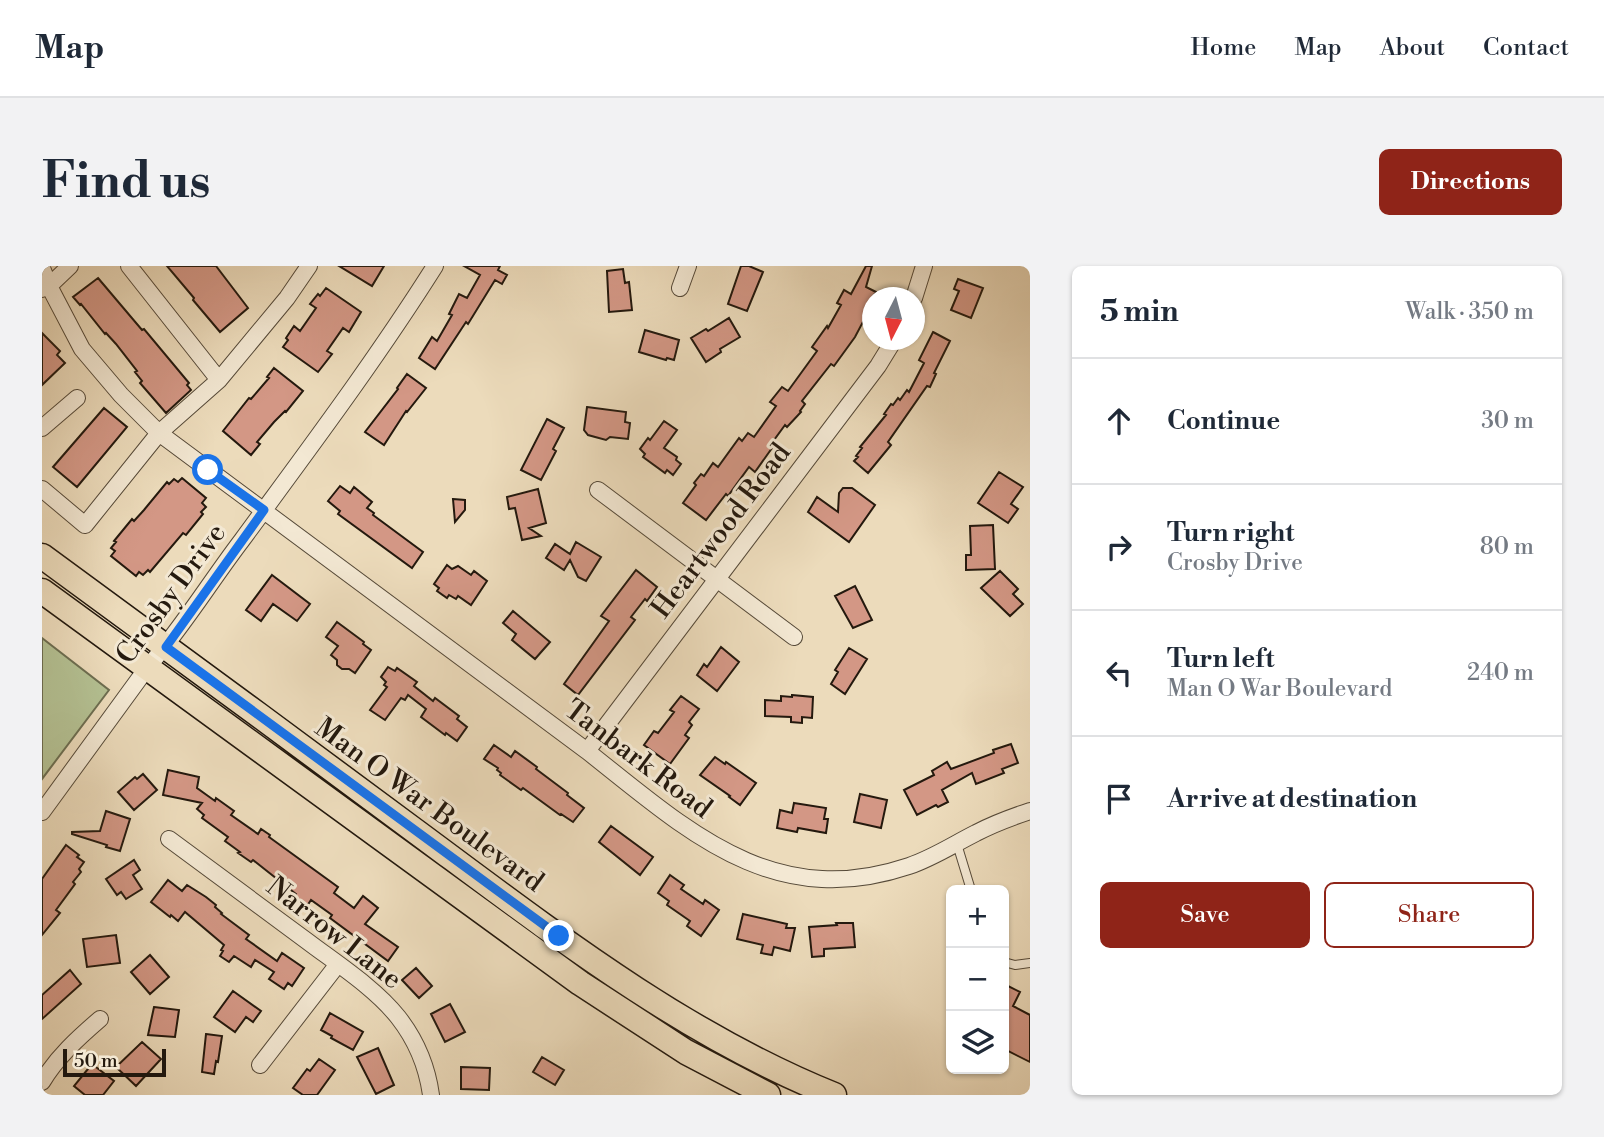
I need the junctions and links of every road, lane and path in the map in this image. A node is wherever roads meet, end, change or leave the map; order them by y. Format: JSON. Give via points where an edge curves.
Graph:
{"nodes":[{"id":1,"x":70,"y":266,"type":"edge"},
{"id":2,"x":129,"y":266,"type":"edge"},
{"id":3,"x":309,"y":266,"type":"edge"},
{"id":4,"x":435,"y":266,"type":"edge"},
{"id":5,"x":688,"y":266,"type":"edge"},
{"id":6,"x":924,"y":266,"type":"edge"},
{"id":7,"x":42,"y":268,"type":"edge"},
{"id":8,"x":46,"y":287,"type":"edge"},
{"id":9,"x":918,"y":287,"type":"edge"},
{"id":10,"x":680,"y":288,"type":"dead end"},
{"id":11,"x":888,"y":350,"type":"edge"},
{"id":12,"x":219,"y":380,"type":"junction"},
{"id":13,"x":78,"y":398,"type":"dead end"},
{"id":14,"x":42,"y":428,"type":"edge"},
{"id":15,"x":159,"y":433,"type":"junction"},
{"id":16,"x":42,"y":489,"type":"edge"},
{"id":17,"x":598,"y":490,"type":"dead end"},
{"id":18,"x":264,"y":510,"type":"junction"},
{"id":19,"x":42,"y":556,"type":"edge"},
{"id":20,"x":717,"y":578,"type":"junction"},
{"id":21,"x":42,"y":591,"type":"edge"},
{"id":22,"x":794,"y":637,"type":"dead end"},
{"id":23,"x":166,"y":647,"type":"junction"},
{"id":24,"x":147,"y":668,"type":"junction"},
{"id":25,"x":587,"y":751,"type":"junction"},
{"id":26,"x":42,"y":811,"type":"edge"},
{"id":27,"x":1030,"y":811,"type":"edge"},
{"id":28,"x":169,"y":839,"type":"dead end"},
{"id":29,"x":957,"y":844,"type":"junction"},
{"id":30,"x":969,"y":885,"type":"edge"},
{"id":31,"x":1030,"y":962,"type":"edge"},
{"id":32,"x":1009,"y":963,"type":"edge"},
{"id":33,"x":338,"y":964,"type":"junction"},
{"id":34,"x":100,"y":1019,"type":"dead end"},
{"id":35,"x":260,"y":1065,"type":"dead end"},
{"id":36,"x":42,"y":1082,"type":"edge"},
{"id":37,"x":430,"y":1095,"type":"edge"},
{"id":38,"x":768,"y":1095,"type":"edge"},
{"id":39,"x":834,"y":1095,"type":"edge"}],
"edges":[{"from":1,"to":8,"type":"street"},
{"from":2,"to":12,"type":"street"},
{"from":3,"to":12,"type":"street"},
{"from":4,"to":18,"type":"street","name":"Crosby Drive","via":[[376,357]]},
{"from":5,"to":10,"type":"street"},
{"from":6,"to":9,"type":"street"},
{"from":7,"to":8,"type":"street","name":"Tanbark Road"},
{"from":8,"to":15,"type":"street","name":"Tanbark Road","via":[[82,349]]},
{"from":11,"to":20,"type":"street","name":"Heartwood Road"},
{"from":12,"to":15,"type":"street"},
{"from":13,"to":14,"type":"street"},
{"from":15,"to":16,"type":"street","via":[[85,525]]},
{"from":15,"to":18,"type":"street","name":"Tanbark Road"},
{"from":17,"to":20,"type":"street"},
{"from":18,"to":23,"type":"street","name":"Crosby Drive"},
{"from":18,"to":25,"type":"street","name":"Tanbark Road"},
{"from":19,"to":23,"type":"main road","name":"Man O War Boulevard"},
{"from":20,"to":22,"type":"street"},
{"from":20,"to":25,"type":"street","name":"Heartwood Road"},
{"from":21,"to":24,"type":"main road","name":"Man O War Boulevard"},
{"from":23,"to":24,"type":"street","name":"Crosby Drive"},
{"from":23,"to":39,"type":"main road","name":"Man O War Boulevard","via":[[643,994],[758,1060]]},
{"from":24,"to":26,"type":"street","name":"Crosby Drive"},
{"from":24,"to":38,"type":"main road","name":"Man O War Boulevard","via":[[580,983],[686,1052]]},
{"from":25,"to":29,"type":"street","name":"Tanbark Road","via":[[704,839],[767,870],[830,880],[864,877],[911,866]]},
{"from":27,"to":29,"type":"street","name":"Tanbark Road"},
{"from":28,"to":33,"type":"street","name":"Narrow Lane"},
{"from":29,"to":30,"type":"lane"},
{"from":31,"to":32,"type":"lane"},
{"from":33,"to":35,"type":"street"},
{"from":33,"to":37,"type":"street","name":"Narrow Lane","via":[[385,1002],[407,1030],[422,1058]]},
{"from":34,"to":36,"type":"street","via":[[56,1060]]}]}
